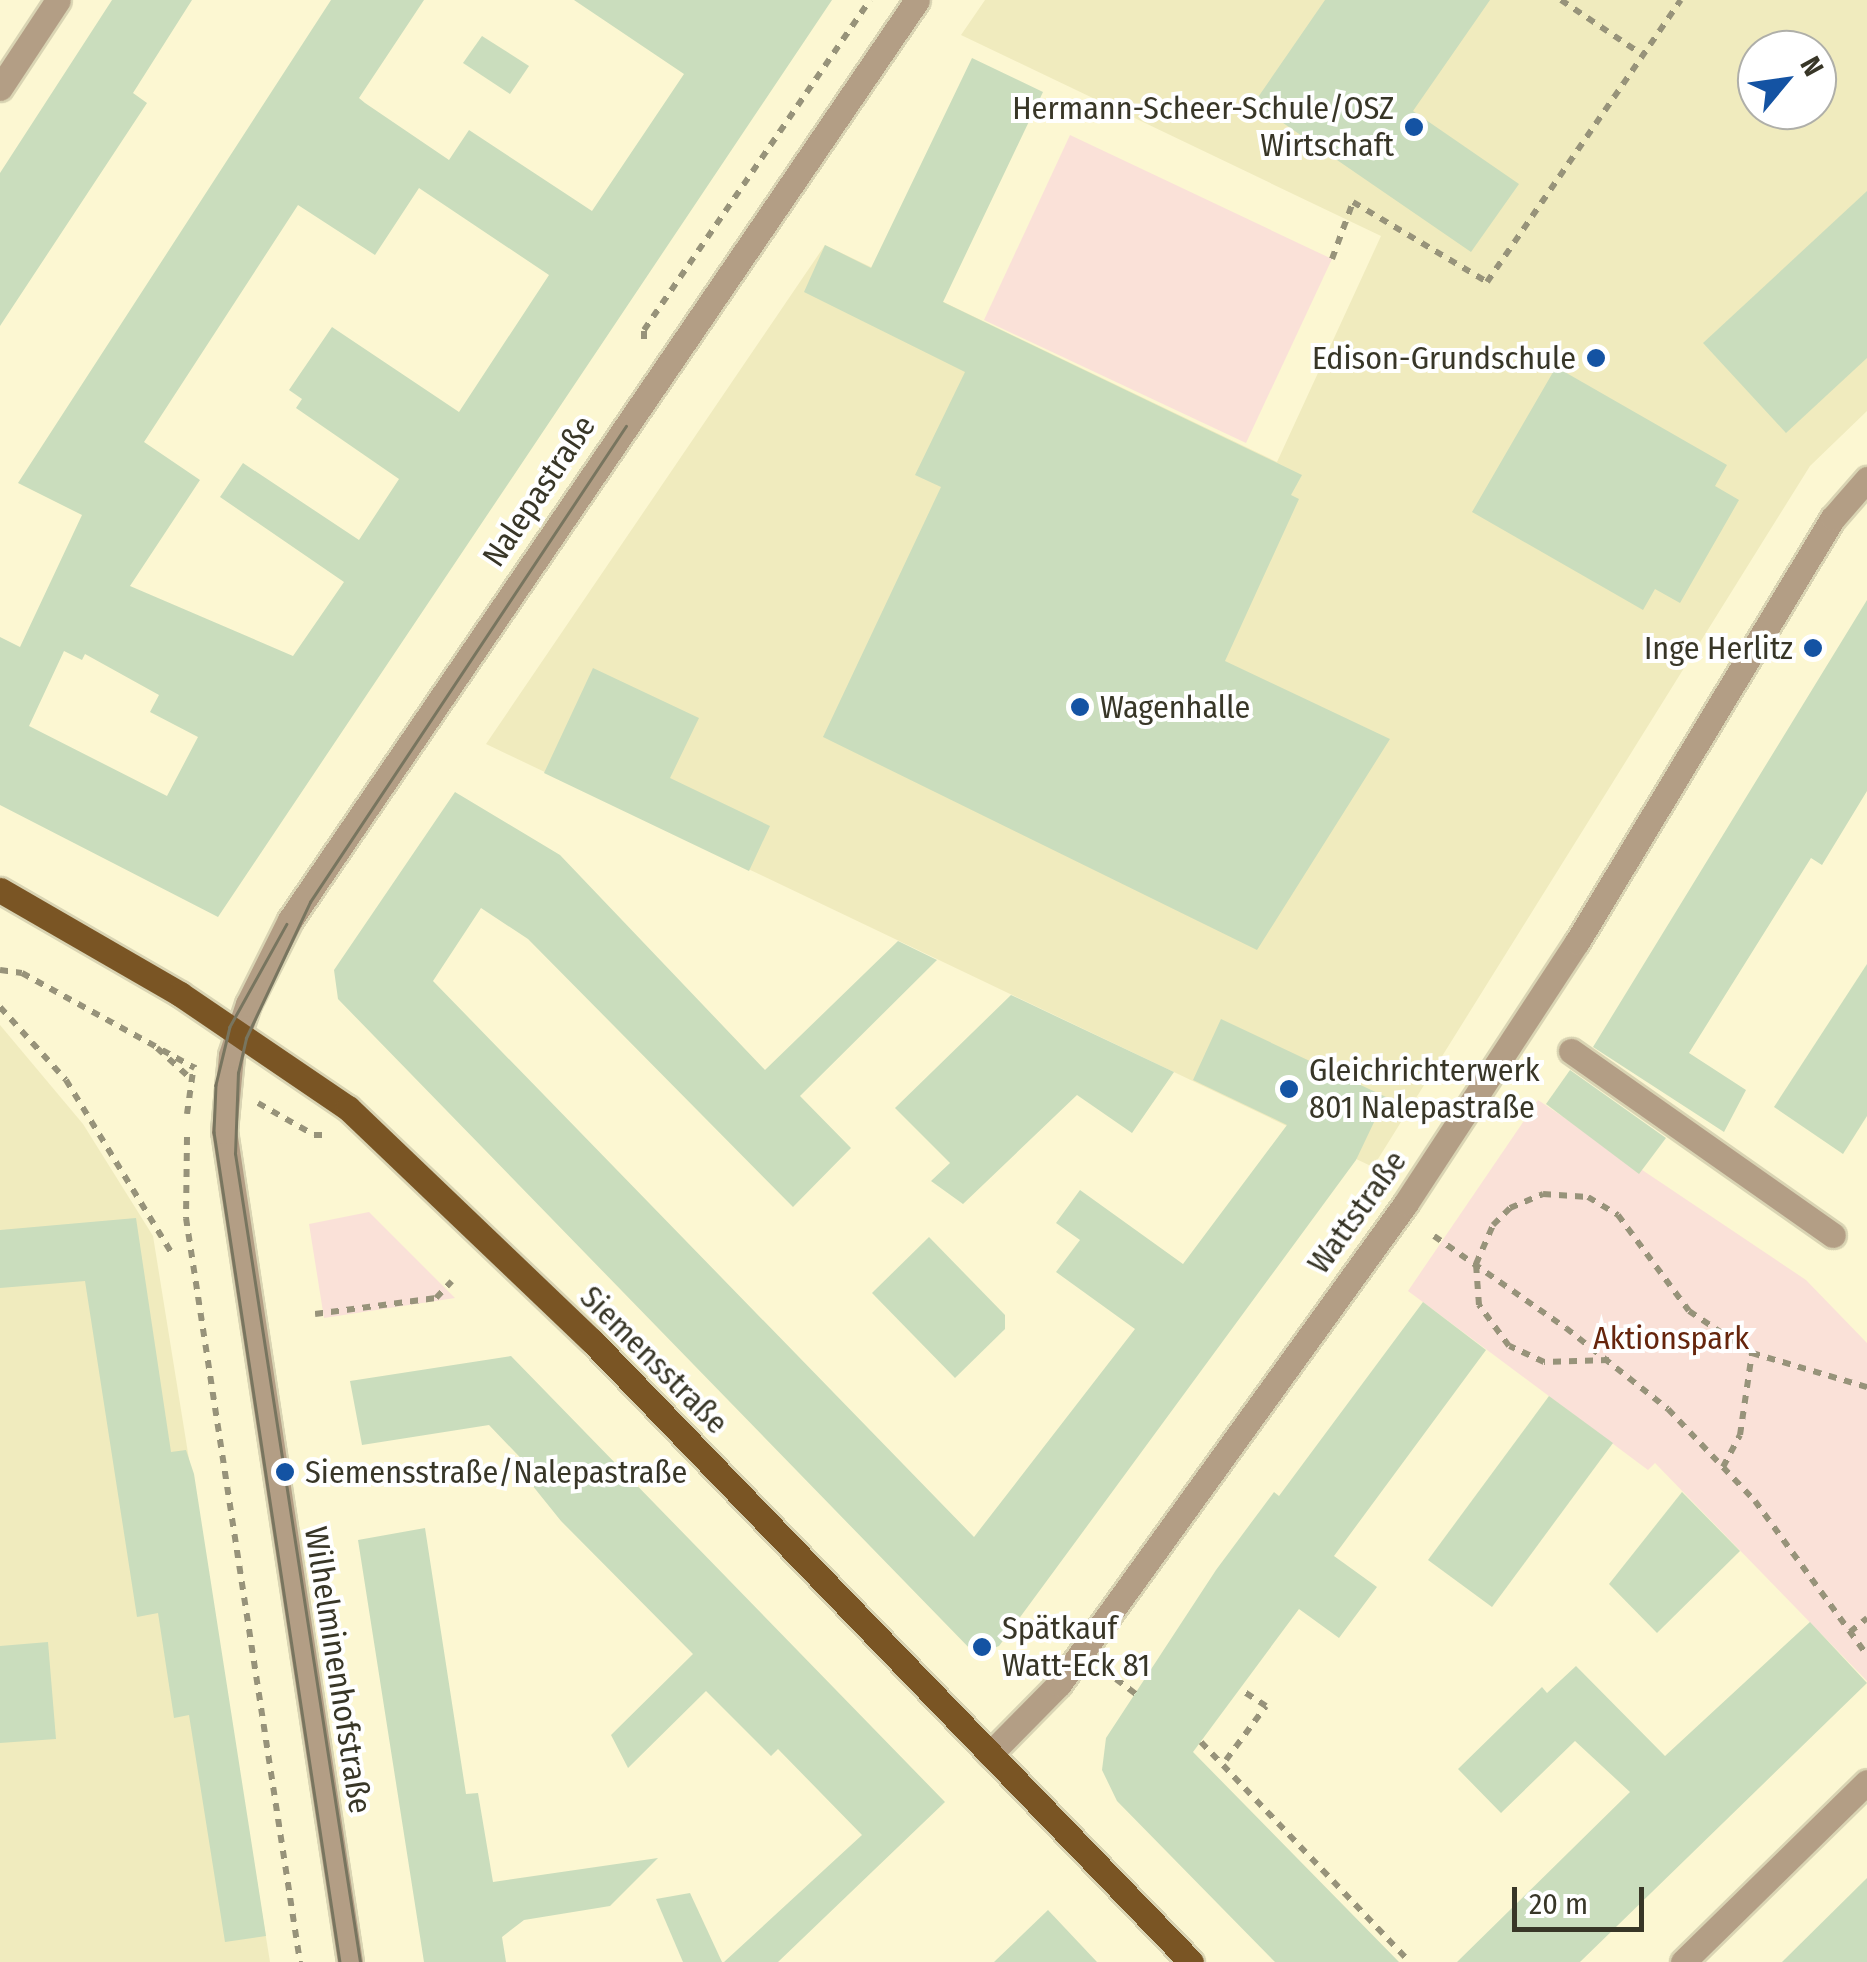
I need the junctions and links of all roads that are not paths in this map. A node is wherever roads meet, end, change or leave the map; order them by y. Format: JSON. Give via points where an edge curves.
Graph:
{"nodes":[{"id":1,"x":58,"y":0,"type":"edge"},
{"id":2,"x":917,"y":0,"type":"edge"},
{"id":3,"x":0,"y":88,"type":"edge"},
{"id":4,"x":1867,"y":479,"type":"edge"},
{"id":5,"x":0,"y":890,"type":"edge"},
{"id":6,"x":238,"y":1033,"type":"junction"},
{"id":7,"x":1571,"y":1051,"type":"dead end"},
{"id":8,"x":1833,"y":1235,"type":"dead end"},
{"id":9,"x":990,"y":1754,"type":"junction"},
{"id":10,"x":1867,"y":1782,"type":"edge"},
{"id":11,"x":350,"y":1962,"type":"edge"},
{"id":12,"x":1190,"y":1962,"type":"edge"},
{"id":13,"x":1682,"y":1962,"type":"edge"}],
"edges":[{"from":1,"to":3,"type":"street"},
{"from":2,"to":6,"type":"street","name":"Nalepastraße","via":[[290,920]]},
{"from":4,"to":9,"type":"street","name":"Wattstraße","via":[[1834,518],[1567,957],[1406,1204],[1059,1684]]},
{"from":5,"to":6,"type":"main road","name":"Siemensstraße"},
{"from":6,"to":9,"type":"main road","name":"Siemensstraße","via":[[348,1108],[489,1242]]},
{"from":6,"to":11,"type":"street","name":"Wilhelminenhofstraße","via":[[224,1131]]},
{"from":7,"to":8,"type":"street"},
{"from":9,"to":12,"type":"main road","name":"Siemensstraße"},
{"from":10,"to":13,"type":"street"}]}
